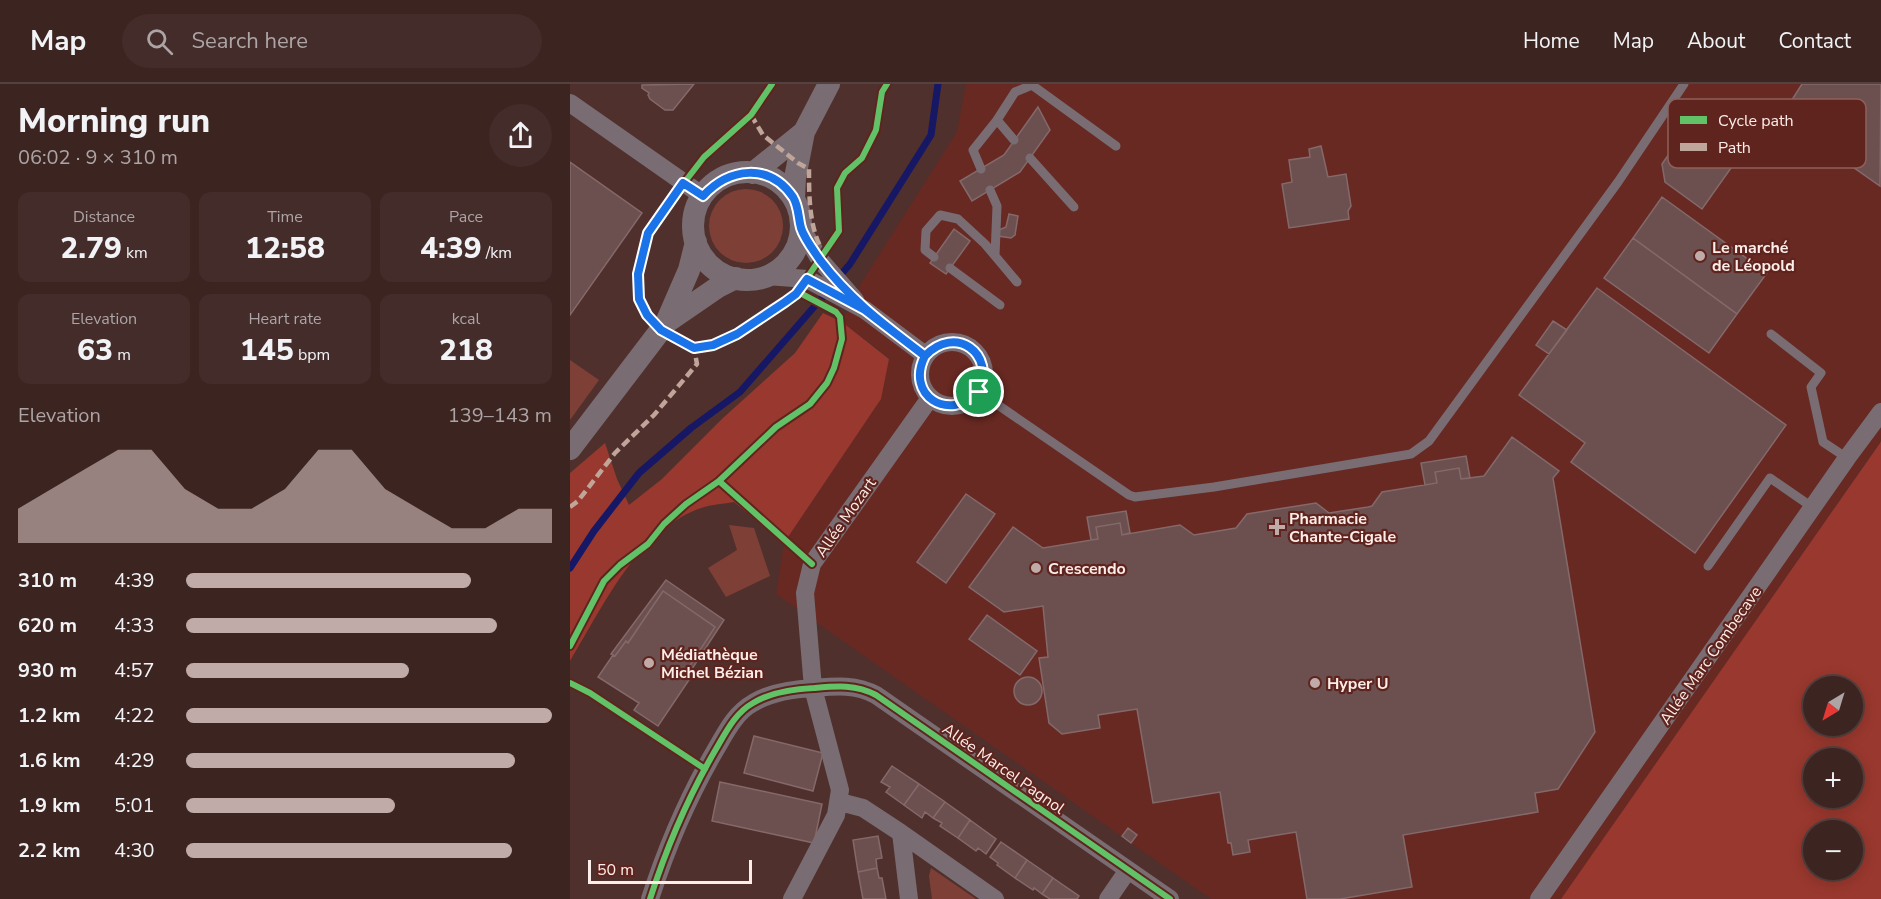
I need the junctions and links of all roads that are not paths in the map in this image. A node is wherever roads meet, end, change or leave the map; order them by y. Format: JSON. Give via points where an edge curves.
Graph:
{"nodes":[{"id":1,"x":829,"y":84,"type":"edge"},
{"id":2,"x":1684,"y":84,"type":"edge"},
{"id":3,"x":1674,"y":99,"type":"edge"},
{"id":4,"x":570,"y":103,"type":"edge"},
{"id":5,"x":1668,"y":108,"type":"edge"},
{"id":6,"x":997,"y":120,"type":"junction"},
{"id":7,"x":804,"y":132,"type":"junction"},
{"id":8,"x":1014,"y":140,"type":"dead end"},
{"id":9,"x":1116,"y":146,"type":"dead end"},
{"id":10,"x":1030,"y":158,"type":"dead end"},
{"id":11,"x":981,"y":169,"type":"dead end"},
{"id":12,"x":753,"y":173,"type":"junction"},
{"id":13,"x":990,"y":190,"type":"dead end"},
{"id":14,"x":703,"y":196,"type":"junction"},
{"id":15,"x":794,"y":199,"type":"junction"},
{"id":16,"x":1074,"y":207,"type":"dead end"},
{"id":17,"x":802,"y":229,"type":"junction"},
{"id":18,"x":696,"y":242,"type":"junction"},
{"id":19,"x":995,"y":256,"type":"junction"},
{"id":20,"x":934,"y":257,"type":"dead end"},
{"id":21,"x":950,"y":268,"type":"dead end"},
{"id":22,"x":767,"y":276,"type":"junction"},
{"id":23,"x":736,"y":278,"type":"junction"},
{"id":24,"x":1017,"y":282,"type":"dead end"},
{"id":25,"x":1000,"y":305,"type":"dead end"},
{"id":26,"x":859,"y":306,"type":"junction"},
{"id":27,"x":666,"y":323,"type":"junction"},
{"id":28,"x":1771,"y":334,"type":"dead end"},
{"id":29,"x":925,"y":356,"type":"junction"},
{"id":30,"x":979,"y":392,"type":"junction"},
{"id":31,"x":930,"y":398,"type":"junction"},
{"id":32,"x":1881,"y":412,"type":"edge"},
{"id":33,"x":570,"y":449,"type":"edge"},
{"id":34,"x":1846,"y":458,"type":"junction"},
{"id":35,"x":1812,"y":507,"type":"junction"},
{"id":36,"x":1708,"y":566,"type":"dead end"},
{"id":37,"x":813,"y":688,"type":"junction"},
{"id":38,"x":840,"y":802,"type":"junction"},
{"id":39,"x":902,"y":833,"type":"junction"},
{"id":40,"x":1128,"y":870,"type":"junction"},
{"id":41,"x":650,"y":899,"type":"edge"},
{"id":42,"x":792,"y":899,"type":"edge"},
{"id":43,"x":909,"y":899,"type":"edge"},
{"id":44,"x":995,"y":899,"type":"edge"},
{"id":45,"x":1108,"y":899,"type":"edge"},
{"id":46,"x":1170,"y":899,"type":"edge"},
{"id":47,"x":1539,"y":899,"type":"edge"}],
"edges":[{"from":1,"to":7,"type":"street"},
{"from":2,"to":3,"type":"lane"},
{"from":4,"to":14,"type":"street"},
{"from":5,"to":30,"type":"lane","via":[[1429,441],[1411,454],[1135,497]]},
{"from":6,"to":8,"type":"lane"},
{"from":6,"to":9,"type":"lane","via":[[1015,92],[1032,85]]},
{"from":6,"to":11,"type":"lane","via":[[973,150]]},
{"from":7,"to":12,"type":"street"},
{"from":7,"to":15,"type":"street"},
{"from":10,"to":16,"type":"lane"},
{"from":12,"to":14,"type":"street","via":[[725,177]]},
{"from":12,"to":15,"type":"street","via":[[769,177]]},
{"from":13,"to":19,"type":"lane","via":[[997,206]]},
{"from":14,"to":18,"type":"street","via":[[693,226]]},
{"from":15,"to":17,"type":"street"},
{"from":17,"to":22,"type":"street","via":[[791,258],[779,271]]},
{"from":17,"to":26,"type":"street","via":[[820,260]]},
{"from":18,"to":23,"type":"street","via":[[713,268]]},
{"from":18,"to":27,"type":"street","via":[[689,270]]},
{"from":19,"to":20,"type":"lane","via":[[958,219],[940,215],[926,231],[925,250]]},
{"from":19,"to":24,"type":"lane"},
{"from":21,"to":25,"type":"lane"},
{"from":22,"to":23,"type":"street"},
{"from":22,"to":26,"type":"street","via":[[807,279]]},
{"from":23,"to":27,"type":"street"},
{"from":26,"to":29,"type":"street"},
{"from":27,"to":33,"type":"street"},
{"from":28,"to":34,"type":"lane","via":[[1821,373],[1811,387],[1824,442]]},
{"from":29,"to":30,"type":"street","via":[[940,344],[968,346],[982,362],[983,383]]},
{"from":29,"to":31,"type":"street","via":[[920,382]]},
{"from":30,"to":31,"type":"street","via":[[961,405],[939,404]]},
{"from":31,"to":37,"type":"street","name":"Allée Mozart","via":[[812,564],[805,592]]},
{"from":32,"to":34,"type":"street","name":"Allée Marc Combecave"},
{"from":34,"to":35,"type":"street","name":"Allée Marc Combecave"},
{"from":35,"to":36,"type":"lane","via":[[1770,478]]},
{"from":35,"to":47,"type":"street","name":"Allée Marc Combecave"},
{"from":37,"to":38,"type":"street","name":"Allée Mozart","via":[[839,777]]},
{"from":37,"to":40,"type":"street","name":"Allée Marcel Pagnol","via":[[866,689]]},
{"from":37,"to":41,"type":"street","via":[[768,695],[736,718],[678,821]]},
{"from":38,"to":39,"type":"street","via":[[869,811]]},
{"from":38,"to":42,"type":"street","name":"Allée Mozart"},
{"from":39,"to":43,"type":"street"},
{"from":39,"to":44,"type":"street"},
{"from":40,"to":45,"type":"street"},
{"from":40,"to":46,"type":"street","name":"Allée Marcel Pagnol"}]}
